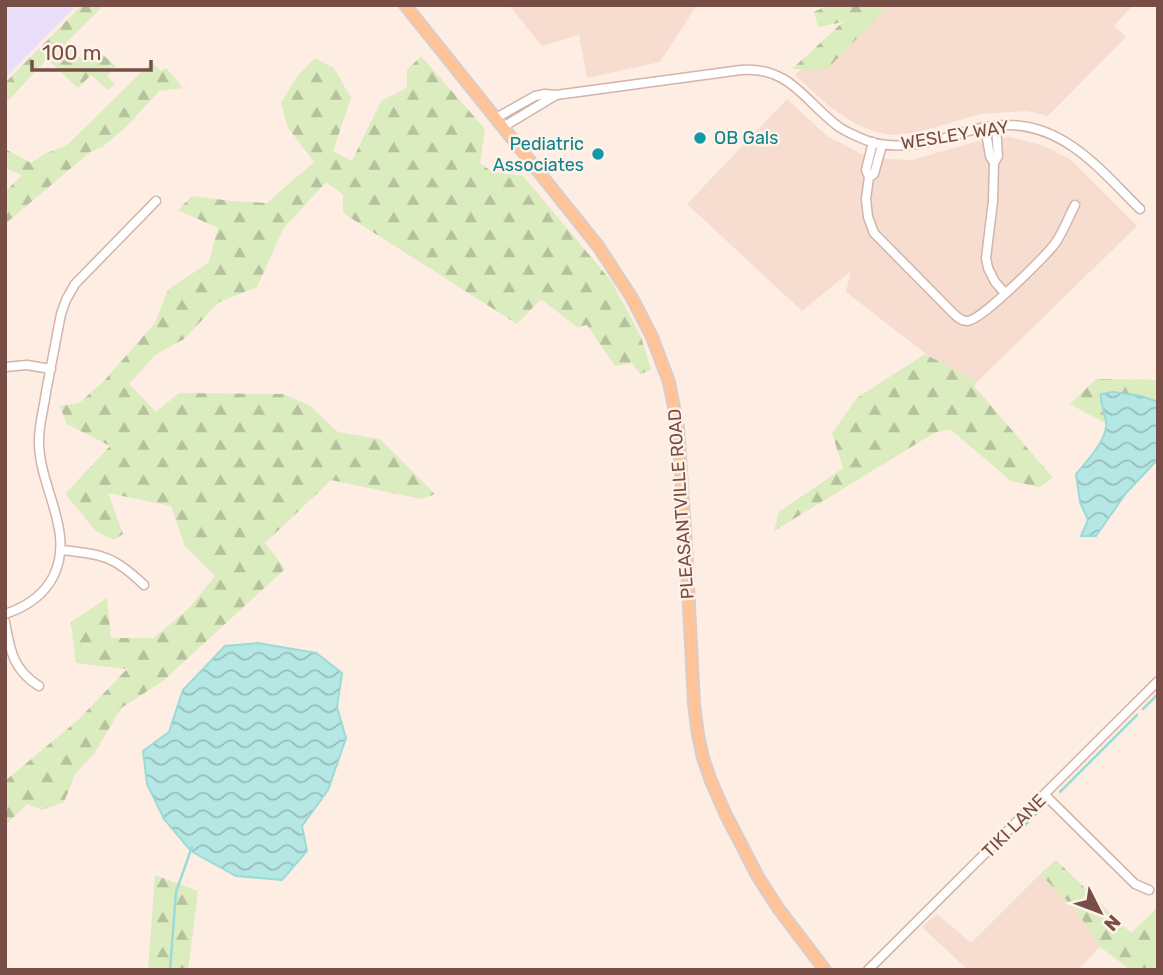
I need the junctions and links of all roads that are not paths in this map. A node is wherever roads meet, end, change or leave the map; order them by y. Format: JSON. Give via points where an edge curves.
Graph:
{"nodes":[{"id":1,"x":405,"y":5,"type":"edge"},
{"id":2,"x":499,"y":123,"type":"junction"},
{"id":3,"x":996,"y":125,"type":"junction"},
{"id":4,"x":985,"y":127,"type":"junction"},
{"id":5,"x":877,"y":144,"type":"junction"},
{"id":6,"x":994,"y":163,"type":"junction"},
{"id":7,"x":156,"y":201,"type":"dead end"},
{"id":8,"x":1075,"y":205,"type":"dead end"},
{"id":9,"x":1140,"y":209,"type":"dead end"},
{"id":10,"x":1005,"y":293,"type":"junction"},
{"id":11,"x":5,"y":367,"type":"edge"},
{"id":12,"x":51,"y":369,"type":"junction"},
{"id":13,"x":61,"y":550,"type":"junction"},
{"id":14,"x":145,"y":585,"type":"dead end"},
{"id":15,"x":5,"y":614,"type":"edge"},
{"id":16,"x":5,"y":622,"type":"edge"},
{"id":17,"x":1158,"y":681,"type":"edge"},
{"id":18,"x":39,"y":686,"type":"dead end"},
{"id":19,"x":1045,"y":795,"type":"junction"},
{"id":20,"x":1149,"y":890,"type":"dead end"},
{"id":21,"x":825,"y":970,"type":"edge"},
{"id":22,"x":868,"y":970,"type":"edge"}],
"edges":[{"from":1,"to":2,"type":"main road","name":"PLEASANTVILLE ROAD"},
{"from":2,"to":5,"type":"street","name":"WESLEY WAY","via":[[535,96],[758,69],[793,85],[841,128]]},
{"from":2,"to":21,"type":"main road","name":"PLEASANTVILLE ROAD","via":[[618,275],[662,360],[678,428],[694,704],[704,758],[725,813],[758,877]]},
{"from":3,"to":4,"type":"street","name":"WESLEY WAY"},
{"from":3,"to":6,"type":"street","via":[[999,156]]},
{"from":3,"to":9,"type":"street","name":"WESLEY WAY","via":[[1038,129],[1066,141]]},
{"from":4,"to":5,"type":"street","name":"WESLEY WAY","via":[[925,144]]},
{"from":4,"to":6,"type":"street"},
{"from":5,"to":10,"type":"street","via":[[866,170],[868,217],[874,233],[960,319],[978,317]]},
{"from":6,"to":10,"type":"street","via":[[986,258],[995,282]]},
{"from":7,"to":12,"type":"street","via":[[70,292]]},
{"from":8,"to":10,"type":"street","via":[[1055,243]]},
{"from":11,"to":12,"type":"street"},
{"from":12,"to":13,"type":"street","via":[[39,449]]},
{"from":13,"to":14,"type":"street","via":[[107,557]]},
{"from":13,"to":15,"type":"street","via":[[57,569],[42,593]]},
{"from":16,"to":18,"type":"street","via":[[16,665]]},
{"from":17,"to":19,"type":"street","name":"TIKI LANE"},
{"from":19,"to":20,"type":"street","via":[[1135,884]]},
{"from":19,"to":22,"type":"street","name":"TIKI LANE"}]}
